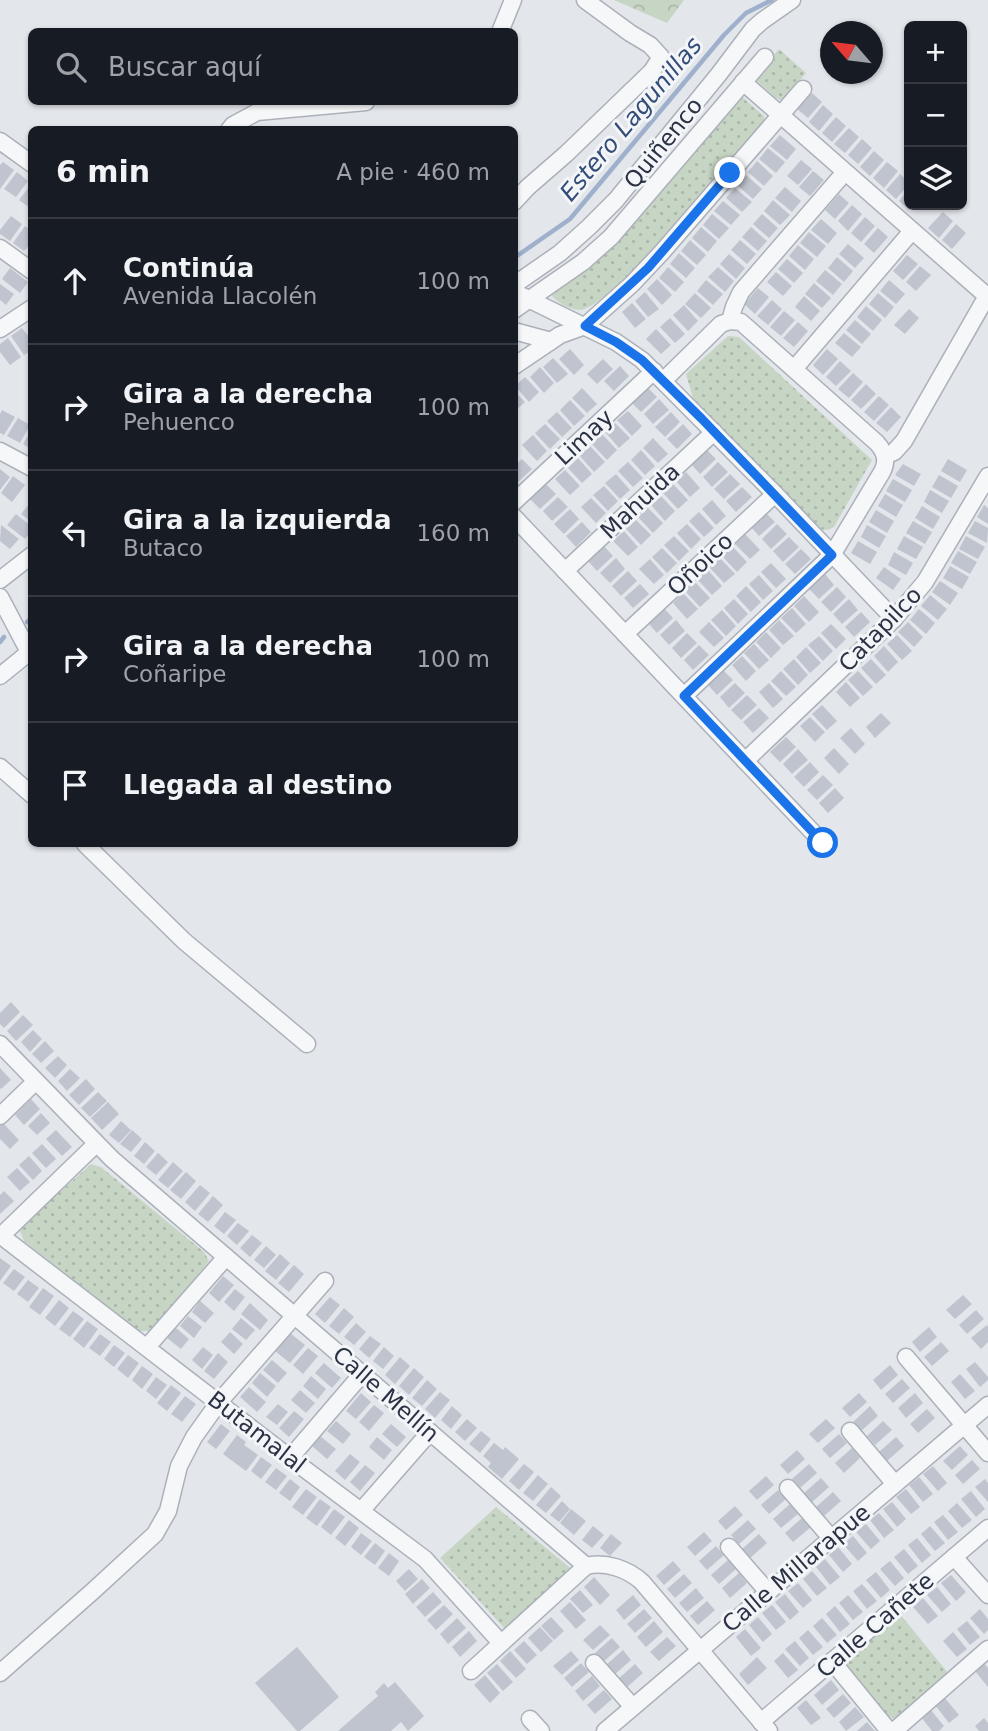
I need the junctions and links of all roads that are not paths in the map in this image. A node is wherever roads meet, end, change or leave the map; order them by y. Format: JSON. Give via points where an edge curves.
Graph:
{"nodes":[{"id":1,"x":513,"y":0,"type":"edge"},
{"id":2,"x":585,"y":0,"type":"edge"},
{"id":3,"x":792,"y":0,"type":"edge"},
{"id":4,"x":502,"y":28,"type":"edge"},
{"id":5,"x":765,"y":57,"type":"dead end"},
{"id":6,"x":743,"y":82,"type":"junction"},
{"id":7,"x":803,"y":89,"type":"dead end"},
{"id":8,"x":333,"y":105,"type":"edge"},
{"id":9,"x":780,"y":115,"type":"junction"},
{"id":10,"x":232,"y":126,"type":"edge"},
{"id":11,"x":0,"y":141,"type":"edge"},
{"id":12,"x":28,"y":161,"type":"edge"},
{"id":13,"x":845,"y":172,"type":"junction"},
{"id":14,"x":518,"y":198,"type":"edge"},
{"id":15,"x":912,"y":231,"type":"junction"},
{"id":16,"x":0,"y":248,"type":"edge"},
{"id":17,"x":28,"y":268,"type":"edge"},
{"id":18,"x":520,"y":281,"type":"edge"},
{"id":19,"x":522,"y":295,"type":"edge"},
{"id":20,"x":987,"y":297,"type":"edge"},
{"id":21,"x":28,"y":311,"type":"edge"},
{"id":22,"x":730,"y":321,"type":"junction"},
{"id":23,"x":585,"y":326,"type":"junction"},
{"id":24,"x":0,"y":329,"type":"edge"},
{"id":25,"x":518,"y":332,"type":"edge"},
{"id":26,"x":551,"y":341,"type":"junction"},
{"id":27,"x":518,"y":363,"type":"edge"},
{"id":28,"x":794,"y":369,"type":"junction"},
{"id":29,"x":659,"y":375,"type":"junction"},
{"id":30,"x":715,"y":432,"type":"junction"},
{"id":31,"x":0,"y":451,"type":"edge"},
{"id":32,"x":885,"y":456,"type":"junction"},
{"id":33,"x":28,"y":466,"type":"edge"},
{"id":34,"x":988,"y":476,"type":"edge"},
{"id":35,"x":775,"y":494,"type":"junction"},
{"id":36,"x":518,"y":498,"type":"edge"},
{"id":37,"x":518,"y":521,"type":"edge"},
{"id":38,"x":832,"y":555,"type":"junction"},
{"id":39,"x":28,"y":558,"type":"edge"},
{"id":40,"x":565,"y":571,"type":"junction"},
{"id":41,"x":0,"y":580,"type":"edge"},
{"id":42,"x":0,"y":597,"type":"edge"},
{"id":43,"x":894,"y":619,"type":"junction"},
{"id":44,"x":625,"y":634,"type":"junction"},
{"id":45,"x":28,"y":647,"type":"edge"},
{"id":46,"x":28,"y":653,"type":"edge"},
{"id":47,"x":0,"y":676,"type":"edge"},
{"id":48,"x":684,"y":696,"type":"junction"},
{"id":49,"x":745,"y":761,"type":"junction"},
{"id":50,"x":0,"y":767,"type":"edge"},
{"id":51,"x":28,"y":792,"type":"edge"},
{"id":52,"x":823,"y":843,"type":"dead end"},
{"id":53,"x":88,"y":847,"type":"edge"},
{"id":54,"x":0,"y":1044,"type":"edge"},
{"id":55,"x":307,"y":1044,"type":"dead end"},
{"id":56,"x":36,"y":1081,"type":"junction"},
{"id":57,"x":0,"y":1116,"type":"edge"},
{"id":58,"x":96,"y":1144,"type":"junction"},
{"id":59,"x":0,"y":1235,"type":"edge"},
{"id":60,"x":226,"y":1257,"type":"junction"},
{"id":61,"x":325,"y":1281,"type":"dead end"},
{"id":62,"x":294,"y":1316,"type":"junction"},
{"id":63,"x":146,"y":1347,"type":"junction"},
{"id":64,"x":906,"y":1357,"type":"dead end"},
{"id":65,"x":362,"y":1374,"type":"junction"},
{"id":66,"x":219,"y":1402,"type":"junction"},
{"id":67,"x":988,"y":1405,"type":"edge"},
{"id":68,"x":964,"y":1425,"type":"junction"},
{"id":69,"x":850,"y":1431,"type":"dead end"},
{"id":70,"x":430,"y":1432,"type":"junction"},
{"id":71,"x":988,"y":1453,"type":"edge"},
{"id":72,"x":290,"y":1458,"type":"junction"},
{"id":73,"x":895,"y":1484,"type":"junction"},
{"id":74,"x":788,"y":1488,"type":"dead end"},
{"id":75,"x":362,"y":1511,"type":"junction"},
{"id":76,"x":988,"y":1528,"type":"edge"},
{"id":77,"x":831,"y":1538,"type":"junction"},
{"id":78,"x":729,"y":1546,"type":"dead end"},
{"id":79,"x":954,"y":1557,"type":"junction"},
{"id":80,"x":586,"y":1566,"type":"junction"},
{"id":81,"x":768,"y":1592,"type":"junction"},
{"id":82,"x":988,"y":1595,"type":"edge"},
{"id":83,"x":501,"y":1643,"type":"junction"},
{"id":84,"x":988,"y":1649,"type":"edge"},
{"id":85,"x":699,"y":1651,"type":"junction"},
{"id":86,"x":832,"y":1661,"type":"junction"},
{"id":87,"x":594,"y":1663,"type":"dead end"},
{"id":88,"x":471,"y":1671,"type":"dead end"},
{"id":89,"x":0,"y":1673,"type":"edge"},
{"id":90,"x":633,"y":1707,"type":"junction"},
{"id":91,"x":765,"y":1727,"type":"edge"},
{"id":92,"x":605,"y":1731,"type":"edge"},
{"id":93,"x":891,"y":1731,"type":"edge"}],
"edges":[{"from":1,"to":4,"type":"street"},
{"from":2,"to":14,"type":"street","via":[[661,57],[652,71]]},
{"from":3,"to":18,"type":"street","name":"Quiñenco","via":[[753,29],[589,228]]},
{"from":5,"to":6,"type":"street","name":"Quiñenco"},
{"from":6,"to":9,"type":"street"},
{"from":6,"to":19,"type":"street","name":"Quiñenco","via":[[611,237],[583,262]]},
{"from":7,"to":9,"type":"street"},
{"from":8,"to":10,"type":"street","via":[[257,112]]},
{"from":9,"to":13,"type":"street"},
{"from":9,"to":23,"type":"street","via":[[663,251]]},
{"from":11,"to":12,"type":"street"},
{"from":13,"to":15,"type":"street"},
{"from":13,"to":22,"type":"street","via":[[741,292]]},
{"from":15,"to":20,"type":"street"},
{"from":15,"to":28,"type":"street"},
{"from":16,"to":17,"type":"street"},
{"from":19,"to":23,"type":"street"},
{"from":20,"to":32,"type":"street","via":[[904,440]]},
{"from":21,"to":24,"type":"street"},
{"from":22,"to":28,"type":"street","via":[[746,326]]},
{"from":22,"to":29,"type":"street","name":"Limay"},
{"from":23,"to":26,"type":"street"},
{"from":23,"to":29,"type":"street","via":[[631,351]]},
{"from":25,"to":26,"type":"street"},
{"from":26,"to":27,"type":"street"},
{"from":28,"to":32,"type":"street","via":[[877,443]]},
{"from":29,"to":30,"type":"street"},
{"from":29,"to":36,"type":"street","name":"Limay"},
{"from":30,"to":35,"type":"street"},
{"from":30,"to":40,"type":"street","name":"Mahuida"},
{"from":31,"to":33,"type":"street"},
{"from":32,"to":38,"type":"street","via":[[882,472]]},
{"from":34,"to":43,"type":"street","name":"Catapilco","via":[[925,582]]},
{"from":35,"to":38,"type":"street"},
{"from":35,"to":44,"type":"street","name":"Oñoico"},
{"from":37,"to":40,"type":"street"},
{"from":38,"to":43,"type":"street"},
{"from":38,"to":48,"type":"street"},
{"from":39,"to":41,"type":"street"},
{"from":40,"to":44,"type":"street"},
{"from":42,"to":45,"type":"street"},
{"from":43,"to":49,"type":"street","name":"Catapilco"},
{"from":44,"to":48,"type":"street"},
{"from":46,"to":47,"type":"street"},
{"from":48,"to":49,"type":"street"},
{"from":49,"to":52,"type":"street"},
{"from":50,"to":51,"type":"street"},
{"from":53,"to":55,"type":"street","via":[[184,941]]},
{"from":54,"to":56,"type":"street","name":"Calle Mellín"},
{"from":56,"to":57,"type":"street"},
{"from":56,"to":58,"type":"street","name":"Calle Mellín"},
{"from":58,"to":59,"type":"street"},
{"from":58,"to":60,"type":"street","name":"Calle Mellín"},
{"from":59,"to":63,"type":"street","name":"Butamalal"},
{"from":60,"to":62,"type":"street","name":"Calle Mellín"},
{"from":60,"to":63,"type":"street"},
{"from":61,"to":62,"type":"street"},
{"from":62,"to":65,"type":"street","name":"Calle Mellín"},
{"from":62,"to":66,"type":"street"},
{"from":63,"to":66,"type":"street","name":"Butamalal"},
{"from":64,"to":68,"type":"street"},
{"from":65,"to":70,"type":"street","name":"Calle Mellín"},
{"from":65,"to":72,"type":"street"},
{"from":66,"to":72,"type":"street","name":"Butamalal"},
{"from":66,"to":89,"type":"street","via":[[179,1466],[168,1511],[155,1534]]},
{"from":67,"to":68,"type":"street","name":"Calle Millarapue"},
{"from":68,"to":71,"type":"street"},
{"from":68,"to":73,"type":"street","name":"Calle Millarapue"},
{"from":69,"to":73,"type":"street"},
{"from":70,"to":75,"type":"street"},
{"from":70,"to":80,"type":"street","name":"Calle Mellín"},
{"from":72,"to":75,"type":"street","name":"Butamalal"},
{"from":73,"to":77,"type":"street","name":"Calle Millarapue"},
{"from":74,"to":77,"type":"street"},
{"from":75,"to":83,"type":"street","name":"Butamalal","via":[[425,1559]]},
{"from":76,"to":79,"type":"street","name":"Calle Cañete"},
{"from":77,"to":81,"type":"street","name":"Calle Millarapue"},
{"from":78,"to":81,"type":"street"},
{"from":79,"to":82,"type":"street"},
{"from":79,"to":86,"type":"street","name":"Calle Cañete"},
{"from":80,"to":83,"type":"street"},
{"from":80,"to":85,"type":"street","via":[[612,1566],[638,1578]]},
{"from":81,"to":85,"type":"street","name":"Calle Millarapue"},
{"from":83,"to":88,"type":"street"},
{"from":84,"to":93,"type":"street"},
{"from":85,"to":90,"type":"street","name":"Calle Millarapue"},
{"from":85,"to":91,"type":"street"},
{"from":86,"to":91,"type":"street","name":"Calle Cañete"},
{"from":86,"to":93,"type":"street"},
{"from":87,"to":90,"type":"street"},
{"from":90,"to":92,"type":"street","name":"Calle Millarapue"}]}
